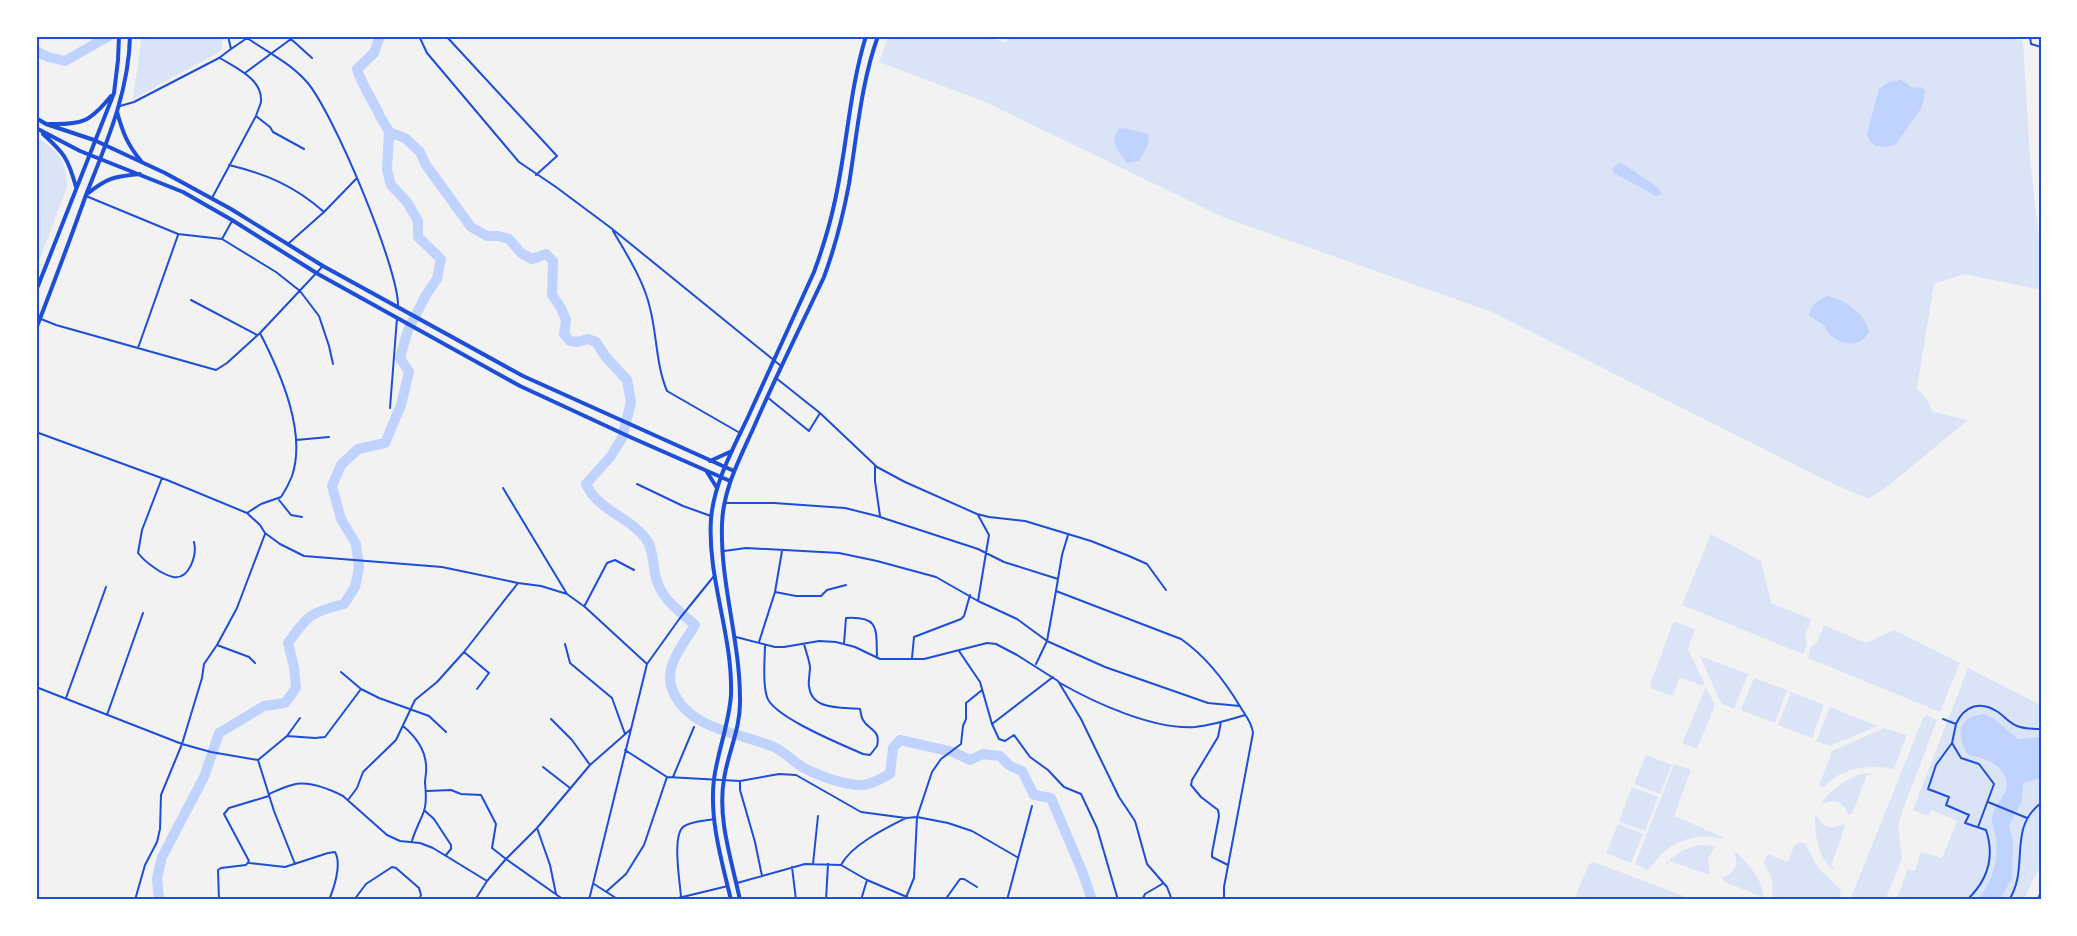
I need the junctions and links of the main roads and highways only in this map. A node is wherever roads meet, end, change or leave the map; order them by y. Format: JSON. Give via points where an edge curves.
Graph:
{"nodes":[{"id":1,"x":130,"y":36,"type":"edge"},
{"id":2,"x":866,"y":36,"type":"edge"},
{"id":3,"x":878,"y":36,"type":"edge"},
{"id":4,"x":119,"y":38,"type":"edge"},
{"id":5,"x":114,"y":93,"type":"junction"},
{"id":6,"x":118,"y":109,"type":"junction"},
{"id":7,"x":36,"y":118,"type":"edge"},
{"id":8,"x":46,"y":124,"type":"junction"},
{"id":9,"x":37,"y":128,"type":"edge"},
{"id":10,"x":94,"y":141,"type":"junction"},
{"id":11,"x":106,"y":146,"type":"junction"},
{"id":12,"x":88,"y":154,"type":"junction"},
{"id":13,"x":101,"y":160,"type":"junction"},
{"id":14,"x":144,"y":164,"type":"junction"},
{"id":15,"x":142,"y":174,"type":"junction"},
{"id":16,"x":76,"y":188,"type":"junction"},
{"id":17,"x":86,"y":196,"type":"junction"},
{"id":18,"x":814,"y":272,"type":"junction"},
{"id":19,"x":824,"y":277,"type":"junction"},
{"id":20,"x":36,"y":291,"type":"edge"},
{"id":21,"x":38,"y":317,"type":"edge"},
{"id":22,"x":36,"y":329,"type":"edge"},
{"id":23,"x":733,"y":451,"type":"junction"},
{"id":24,"x":710,"y":461,"type":"junction"},
{"id":25,"x":725,"y":467,"type":"junction"},
{"id":26,"x":704,"y":469,"type":"junction"},
{"id":27,"x":734,"y":471,"type":"junction"},
{"id":28,"x":721,"y":477,"type":"junction"},
{"id":29,"x":730,"y":481,"type":"junction"},
{"id":30,"x":717,"y":489,"type":"junction"},
{"id":31,"x":2041,"y":894,"type":"edge"},
{"id":32,"x":731,"y":900,"type":"edge"},
{"id":33,"x":740,"y":900,"type":"edge"},
{"id":34,"x":2039,"y":900,"type":"edge"}],
"edges":[{"from":1,"to":6,"type":"main road","via":[[128,67]]},
{"from":2,"to":18,"type":"main road","via":[[834,206]]},
{"from":3,"to":19,"type":"main road","via":[[867,71],[843,215]]},
{"from":4,"to":5,"type":"main road"},
{"from":5,"to":8,"type":"main road","via":[[83,122]]},
{"from":5,"to":10,"type":"main road"},
{"from":6,"to":11,"type":"main road"},
{"from":6,"to":14,"type":"main road","via":[[128,146]]},
{"from":7,"to":8,"type":"main road"},
{"from":8,"to":10,"type":"main road"},
{"from":9,"to":12,"type":"main road"},
{"from":9,"to":16,"type":"main road","via":[[63,153]]},
{"from":10,"to":11,"type":"main road"},
{"from":10,"to":12,"type":"main road"},
{"from":11,"to":13,"type":"main road"},
{"from":11,"to":14,"type":"main road"},
{"from":12,"to":13,"type":"main road"},
{"from":12,"to":16,"type":"main road"},
{"from":13,"to":15,"type":"main road"},
{"from":13,"to":17,"type":"main road"},
{"from":14,"to":24,"type":"main road","via":[[212,198],[323,266],[523,376]]},
{"from":15,"to":17,"type":"main road","via":[[113,177]]},
{"from":15,"to":26,"type":"main road","via":[[183,192],[318,274],[520,386]]},
{"from":16,"to":20,"type":"main road"},
{"from":17,"to":21,"type":"main road"},
{"from":18,"to":19,"type":"main road"},
{"from":18,"to":23,"type":"main road"},
{"from":19,"to":27,"type":"main road"},
{"from":21,"to":22,"type":"main road"},
{"from":23,"to":24,"type":"main road"},
{"from":23,"to":25,"type":"main road"},
{"from":24,"to":25,"type":"main road"},
{"from":25,"to":27,"type":"main road"},
{"from":25,"to":28,"type":"main road"},
{"from":26,"to":28,"type":"main road"},
{"from":26,"to":30,"type":"main road"},
{"from":27,"to":29,"type":"main road"},
{"from":28,"to":29,"type":"main road"},
{"from":28,"to":30,"type":"main road"},
{"from":29,"to":33,"type":"main road","via":[[722,520],[723,552],[741,700],[738,728],[723,780],[724,819]]},
{"from":30,"to":32,"type":"main road","via":[[711,535],[731,694],[714,779],[714,819]]},
{"from":31,"to":34,"type":"main road"}]}
